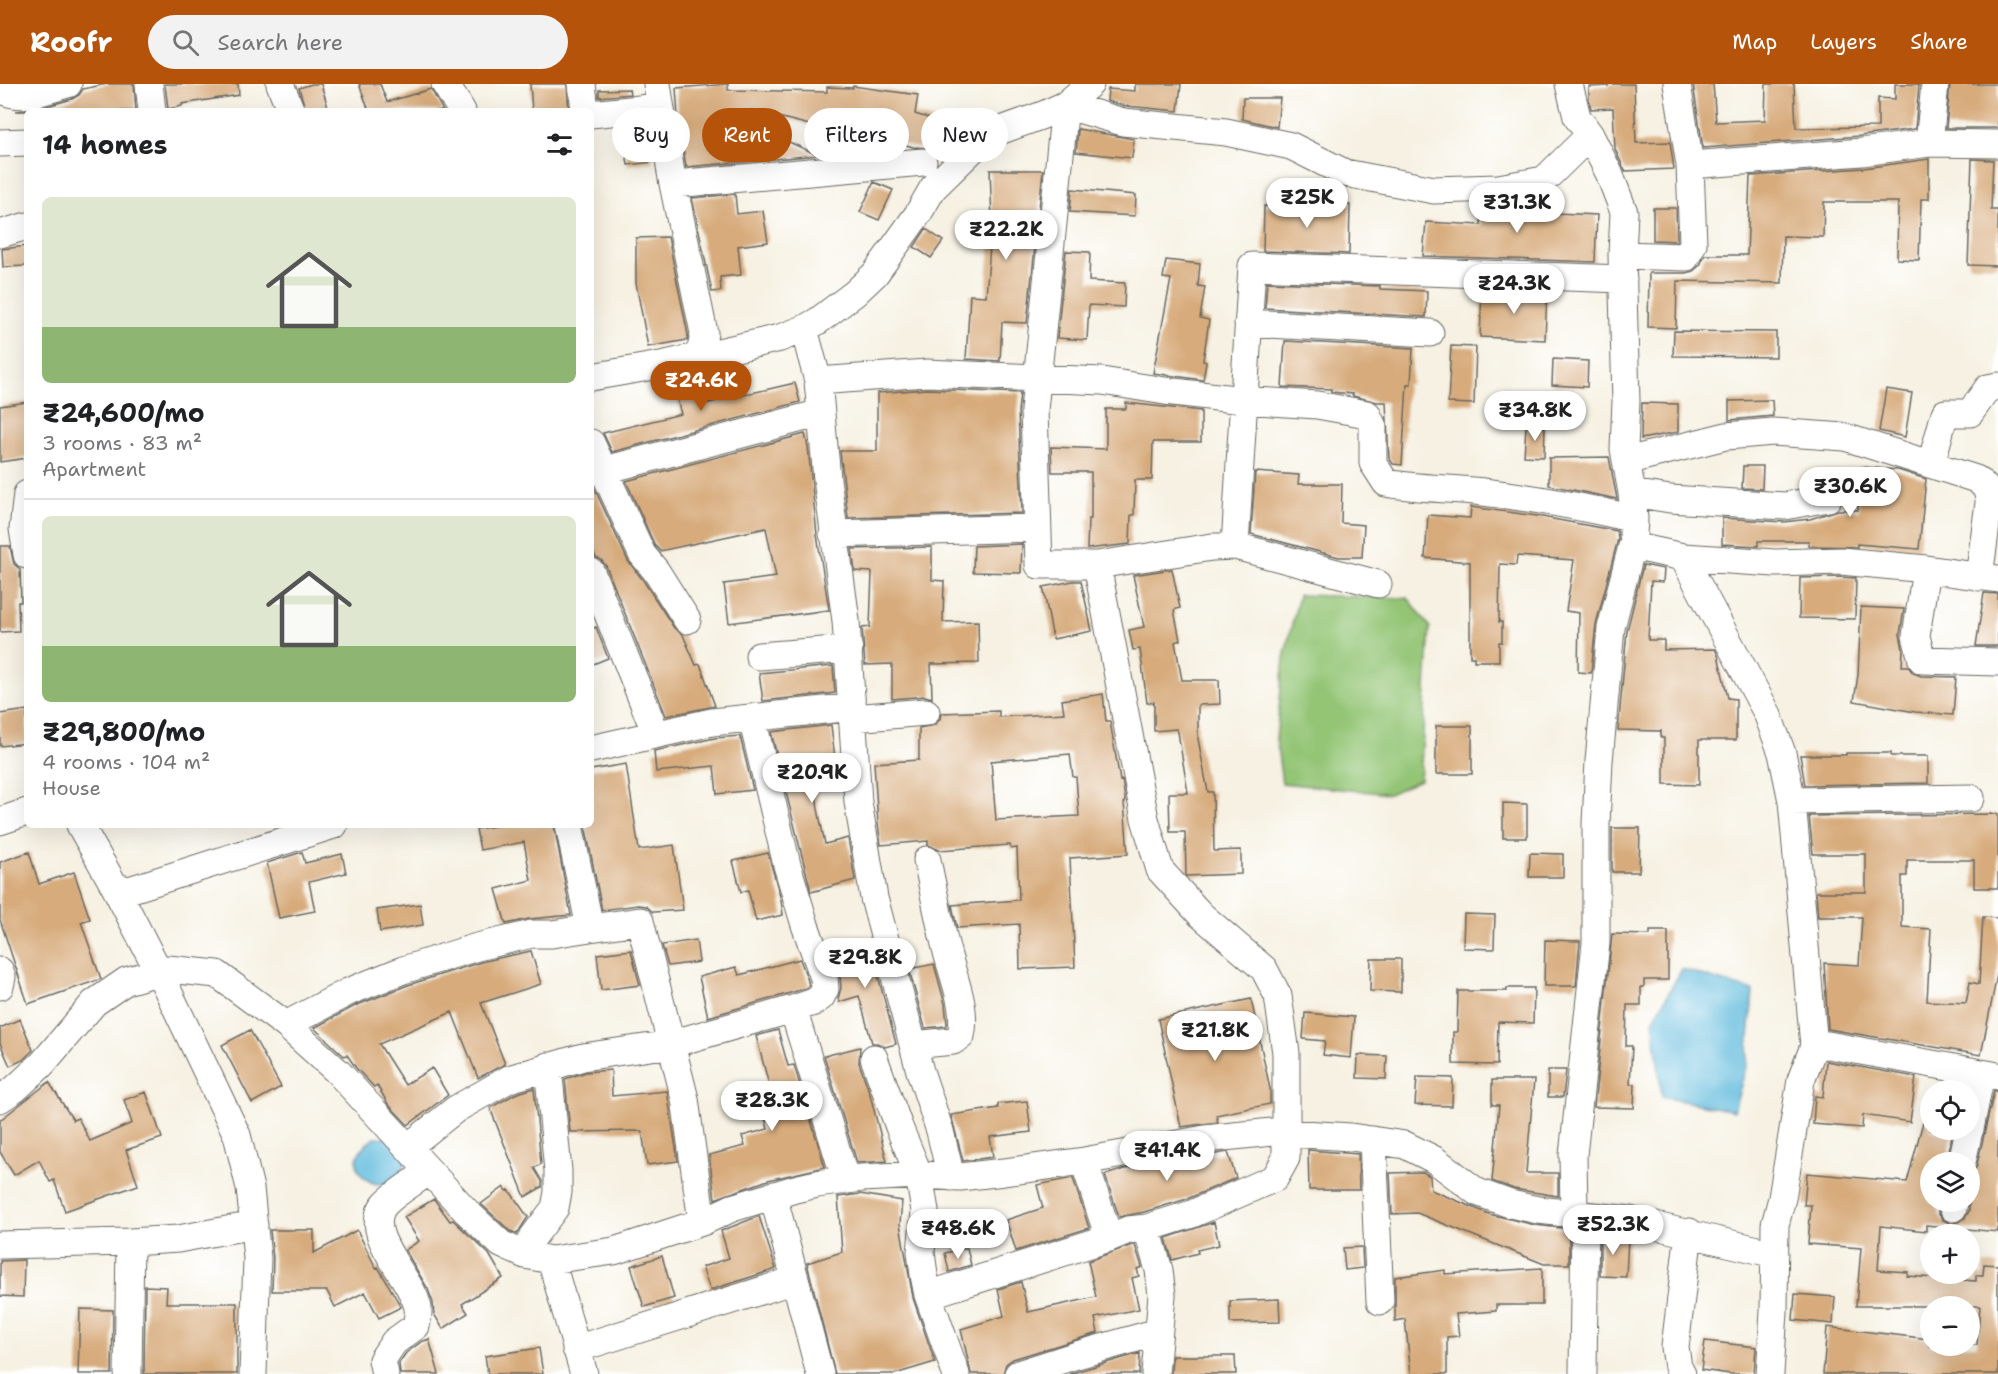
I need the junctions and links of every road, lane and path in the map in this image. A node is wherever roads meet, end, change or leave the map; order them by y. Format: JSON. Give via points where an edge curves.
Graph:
{"nodes":[{"id":1,"x":68,"y":84,"type":"edge"},
{"id":2,"x":149,"y":84,"type":"edge"},
{"id":3,"x":280,"y":84,"type":"edge"},
{"id":4,"x":445,"y":84,"type":"edge"},
{"id":5,"x":582,"y":84,"type":"edge"},
{"id":6,"x":1090,"y":84,"type":"edge"},
{"id":7,"x":1569,"y":84,"type":"edge"},
{"id":8,"x":1677,"y":84,"type":"edge"},
{"id":9,"x":1935,"y":84,"type":"edge"},
{"id":10,"x":0,"y":88,"type":"edge"},
{"id":11,"x":658,"y":95,"type":"edge"},
{"id":12,"x":1065,"y":105,"type":"junction"},
{"id":13,"x":152,"y":108,"type":"edge"},
{"id":14,"x":290,"y":108,"type":"edge"},
{"id":15,"x":460,"y":108,"type":"edge"},
{"id":16,"x":585,"y":108,"type":"edge"},
{"id":17,"x":594,"y":113,"type":"edge"},
{"id":18,"x":1590,"y":135,"type":"junction"},
{"id":19,"x":24,"y":142,"type":"edge"},
{"id":20,"x":0,"y":143,"type":"edge"},
{"id":21,"x":1929,"y":143,"type":"junction"},
{"id":22,"x":1998,"y":144,"type":"edge"},
{"id":23,"x":923,"y":162,"type":"dead end"},
{"id":24,"x":1690,"y":165,"type":"junction"},
{"id":25,"x":674,"y":183,"type":"junction"},
{"id":26,"x":24,"y":227,"type":"edge"},
{"id":27,"x":0,"y":234,"type":"edge"},
{"id":28,"x":1623,"y":267,"type":"junction"},
{"id":29,"x":1248,"y":323,"type":"junction"},
{"id":30,"x":804,"y":329,"type":"junction"},
{"id":31,"x":1430,"y":333,"type":"dead end"},
{"id":32,"x":694,"y":358,"type":"junction"},
{"id":33,"x":594,"y":376,"type":"edge"},
{"id":34,"x":1039,"y":379,"type":"junction"},
{"id":35,"x":818,"y":381,"type":"junction"},
{"id":36,"x":1998,"y":386,"type":"edge"},
{"id":37,"x":1243,"y":400,"type":"junction"},
{"id":38,"x":821,"y":413,"type":"junction"},
{"id":39,"x":594,"y":448,"type":"edge"},
{"id":40,"x":1626,"y":461,"type":"junction"},
{"id":41,"x":1931,"y":465,"type":"junction"},
{"id":42,"x":605,"y":470,"type":"junction"},
{"id":43,"x":1828,"y":498,"type":"dead end"},
{"id":44,"x":1633,"y":506,"type":"junction"},
{"id":45,"x":24,"y":520,"type":"edge"},
{"id":46,"x":1037,"y":528,"type":"junction"},
{"id":47,"x":833,"y":534,"type":"junction"},
{"id":48,"x":24,"y":536,"type":"edge"},
{"id":49,"x":1235,"y":546,"type":"junction"},
{"id":50,"x":1632,"y":546,"type":"junction"},
{"id":51,"x":1683,"y":557,"type":"junction"},
{"id":52,"x":1097,"y":565,"type":"junction"},
{"id":53,"x":1926,"y":569,"type":"junction"},
{"id":54,"x":1989,"y":578,"type":"edge"},
{"id":55,"x":1378,"y":584,"type":"dead end"},
{"id":56,"x":594,"y":588,"type":"edge"},
{"id":57,"x":599,"y":615,"type":"edge"},
{"id":58,"x":687,"y":620,"type":"dead end"},
{"id":59,"x":849,"y":649,"type":"junction"},
{"id":60,"x":759,"y":656,"type":"dead end"},
{"id":61,"x":1998,"y":662,"type":"edge"},
{"id":62,"x":926,"y":712,"type":"dead end"},
{"id":63,"x":853,"y":713,"type":"junction"},
{"id":64,"x":752,"y":718,"type":"junction"},
{"id":65,"x":656,"y":734,"type":"junction"},
{"id":66,"x":594,"y":748,"type":"edge"},
{"id":67,"x":1971,"y":798,"type":"dead end"},
{"id":68,"x":1792,"y":801,"type":"junction"},
{"id":69,"x":24,"y":813,"type":"edge"},
{"id":70,"x":0,"y":821,"type":"edge"},
{"id":71,"x":82,"y":828,"type":"edge"},
{"id":72,"x":325,"y":828,"type":"edge"},
{"id":73,"x":570,"y":828,"type":"edge"},
{"id":74,"x":927,"y":860,"type":"dead end"},
{"id":75,"x":115,"y":887,"type":"junction"},
{"id":76,"x":590,"y":928,"type":"junction"},
{"id":77,"x":0,"y":971,"type":"edge"},
{"id":78,"x":159,"y":972,"type":"junction"},
{"id":79,"x":0,"y":987,"type":"edge"},
{"id":80,"x":793,"y":1009,"type":"junction"},
{"id":81,"x":286,"y":1025,"type":"junction"},
{"id":82,"x":670,"y":1044,"type":"junction"},
{"id":83,"x":913,"y":1045,"type":"junction"},
{"id":84,"x":1814,"y":1046,"type":"junction"},
{"id":85,"x":874,"y":1058,"type":"dead end"},
{"id":86,"x":548,"y":1066,"type":"junction"},
{"id":87,"x":1990,"y":1075,"type":"edge"},
{"id":88,"x":0,"y":1099,"type":"edge"},
{"id":89,"x":1980,"y":1101,"type":"edge"},
{"id":90,"x":1286,"y":1132,"type":"junction"},
{"id":91,"x":1373,"y":1140,"type":"junction"},
{"id":92,"x":408,"y":1148,"type":"junction"},
{"id":93,"x":1084,"y":1161,"type":"junction"},
{"id":94,"x":429,"y":1172,"type":"junction"},
{"id":95,"x":919,"y":1175,"type":"junction"},
{"id":96,"x":951,"y":1177,"type":"junction"},
{"id":97,"x":846,"y":1181,"type":"junction"},
{"id":98,"x":773,"y":1195,"type":"junction"},
{"id":99,"x":1580,"y":1214,"type":"junction"},
{"id":100,"x":702,"y":1222,"type":"junction"},
{"id":101,"x":254,"y":1225,"type":"junction"},
{"id":102,"x":1147,"y":1228,"type":"junction"},
{"id":103,"x":1689,"y":1232,"type":"junction"},
{"id":104,"x":1108,"y":1238,"type":"junction"},
{"id":105,"x":130,"y":1242,"type":"junction"},
{"id":106,"x":0,"y":1245,"type":"edge"},
{"id":107,"x":1774,"y":1254,"type":"junction"},
{"id":108,"x":525,"y":1255,"type":"junction"},
{"id":109,"x":551,"y":1260,"type":"junction"},
{"id":110,"x":795,"y":1280,"type":"junction"},
{"id":111,"x":928,"y":1295,"type":"junction"},
{"id":112,"x":1380,"y":1300,"type":"dead end"},
{"id":113,"x":1158,"y":1332,"type":"junction"},
{"id":114,"x":580,"y":1361,"type":"edge"},
{"id":115,"x":128,"y":1374,"type":"edge"},
{"id":116,"x":253,"y":1374,"type":"edge"},
{"id":117,"x":385,"y":1374,"type":"edge"},
{"id":118,"x":820,"y":1374,"type":"edge"},
{"id":119,"x":956,"y":1374,"type":"edge"},
{"id":120,"x":1018,"y":1374,"type":"edge"},
{"id":121,"x":1155,"y":1374,"type":"edge"},
{"id":122,"x":1583,"y":1374,"type":"edge"},
{"id":123,"x":1682,"y":1374,"type":"edge"},
{"id":124,"x":1770,"y":1374,"type":"edge"}],
"edges":[{"from":1,"to":10,"type":"street","via":[[23,95]]},
{"from":2,"to":13,"type":"street"},
{"from":3,"to":14,"type":"street"},
{"from":4,"to":15,"type":"street"},
{"from":5,"to":16,"type":"street"},
{"from":6,"to":12,"type":"street"},
{"from":7,"to":18,"type":"street","via":[[1577,117]]},
{"from":8,"to":24,"type":"street"},
{"from":9,"to":21,"type":"street"},
{"from":11,"to":17,"type":"street"},
{"from":11,"to":25,"type":"street"},
{"from":12,"to":18,"type":"street","via":[[1124,122],[1226,132],[1291,146],[1346,174],[1434,190],[1498,188],[1544,180]]},
{"from":12,"to":30,"type":"street","via":[[999,131],[975,147],[933,188],[875,274]]},
{"from":12,"to":34,"type":"street"},
{"from":18,"to":28,"type":"street","via":[[1624,212]]},
{"from":19,"to":20,"type":"street"},
{"from":21,"to":22,"type":"street"},
{"from":21,"to":24,"type":"street"},
{"from":23,"to":25,"type":"street"},
{"from":24,"to":28,"type":"street","via":[[1693,244],[1686,257]]},
{"from":25,"to":32,"type":"street","via":[[704,333],[701,350]]},
{"from":26,"to":27,"type":"street"},
{"from":28,"to":29,"type":"street","via":[[1252,266]]},
{"from":28,"to":40,"type":"street"},
{"from":29,"to":31,"type":"street"},
{"from":29,"to":37,"type":"street"},
{"from":30,"to":32,"type":"street"},
{"from":30,"to":35,"type":"street"},
{"from":32,"to":33,"type":"street"},
{"from":34,"to":35,"type":"street","via":[[927,374]]},
{"from":34,"to":37,"type":"street","via":[[1102,381]]},
{"from":34,"to":46,"type":"street","via":[[1034,410]]},
{"from":35,"to":38,"type":"street"},
{"from":36,"to":41,"type":"street","via":[[1988,388],[1970,413],[1945,413]]},
{"from":37,"to":44,"type":"street","via":[[1317,405],[1367,414],[1373,427],[1373,463],[1386,483],[1574,505]]},
{"from":37,"to":49,"type":"street"},
{"from":38,"to":42,"type":"street"},
{"from":38,"to":47,"type":"street"},
{"from":39,"to":42,"type":"street"},
{"from":40,"to":41,"type":"street","via":[[1726,436],[1773,432],[1845,437]]},
{"from":40,"to":44,"type":"street"},
{"from":41,"to":54,"type":"street","via":[[1976,479],[1989,493]]},
{"from":42,"to":58,"type":"street","via":[[642,554]]},
{"from":43,"to":44,"type":"street","via":[[1785,506],[1670,499]]},
{"from":44,"to":50,"type":"street"},
{"from":45,"to":48,"type":"street"},
{"from":46,"to":47,"type":"street"},
{"from":46,"to":52,"type":"street","via":[[1039,566]]},
{"from":47,"to":59,"type":"street"},
{"from":49,"to":52,"type":"street"},
{"from":49,"to":55,"type":"street"},
{"from":50,"to":51,"type":"street"},
{"from":50,"to":99,"type":"street","via":[[1611,628],[1609,652],[1596,824],[1596,944],[1573,1155]]},
{"from":51,"to":53,"type":"street","via":[[1775,563],[1841,561]]},
{"from":51,"to":68,"type":"street","via":[[1767,713],[1782,753]]},
{"from":52,"to":90,"type":"street","via":[[1145,819],[1160,870],[1201,915],[1264,969],[1278,996],[1286,1053]]},
{"from":53,"to":54,"type":"street"},
{"from":53,"to":61,"type":"street","via":[[1916,636],[1922,660]]},
{"from":56,"to":57,"type":"street"},
{"from":57,"to":65,"type":"street"},
{"from":59,"to":60,"type":"street"},
{"from":59,"to":63,"type":"street"},
{"from":62,"to":63,"type":"street"},
{"from":63,"to":64,"type":"street"},
{"from":63,"to":83,"type":"street","via":[[858,802],[874,898]]},
{"from":64,"to":65,"type":"street"},
{"from":64,"to":80,"type":"street","via":[[788,865],[824,978],[821,997]]},
{"from":65,"to":66,"type":"street"},
{"from":67,"to":68,"type":"street"},
{"from":68,"to":84,"type":"street"},
{"from":69,"to":70,"type":"street"},
{"from":71,"to":75,"type":"street"},
{"from":72,"to":75,"type":"street","via":[[129,890]]},
{"from":73,"to":76,"type":"street"},
{"from":74,"to":83,"type":"street","via":[[964,1025],[962,1036],[953,1041]]},
{"from":75,"to":78,"type":"street"},
{"from":76,"to":81,"type":"street","via":[[505,939],[404,970],[348,992]]},
{"from":76,"to":82,"type":"street","via":[[640,921]]},
{"from":77,"to":79,"type":"street"},
{"from":78,"to":81,"type":"street","via":[[168,969],[217,974]]},
{"from":78,"to":88,"type":"street","via":[[126,981],[94,1003],[42,1064]]},
{"from":78,"to":101,"type":"street","via":[[237,1135]]},
{"from":80,"to":82,"type":"street"},
{"from":80,"to":97,"type":"street"},
{"from":81,"to":92,"type":"street","via":[[338,1072]]},
{"from":82,"to":86,"type":"street"},
{"from":82,"to":100,"type":"street","via":[[685,1099]]},
{"from":83,"to":96,"type":"street"},
{"from":84,"to":87,"type":"street","via":[[1828,1045]]},
{"from":84,"to":107,"type":"street","via":[[1801,1080],[1775,1225]]},
{"from":85,"to":95,"type":"street"},
{"from":86,"to":92,"type":"street","via":[[509,1079],[456,1109]]},
{"from":86,"to":108,"type":"street","via":[[558,1192],[555,1208]]},
{"from":87,"to":89,"type":"street"},
{"from":90,"to":91,"type":"street"},
{"from":90,"to":93,"type":"street","via":[[1205,1139]]},
{"from":90,"to":102,"type":"street","via":[[1286,1158],[1275,1178],[1192,1214]]},
{"from":91,"to":99,"type":"street","via":[[1405,1145],[1435,1160],[1477,1192],[1510,1204]]},
{"from":91,"to":112,"type":"street"},
{"from":92,"to":94,"type":"street"},
{"from":93,"to":96,"type":"street"},
{"from":93,"to":104,"type":"street"},
{"from":94,"to":108,"type":"street","via":[[501,1244]]},
{"from":94,"to":117,"type":"street","via":[[385,1204],[377,1217],[380,1237],[419,1309],[416,1326],[394,1342],[382,1360]]},
{"from":95,"to":96,"type":"street"},
{"from":95,"to":97,"type":"street"},
{"from":95,"to":111,"type":"street","via":[[925,1211],[921,1252]]},
{"from":97,"to":98,"type":"street"},
{"from":98,"to":100,"type":"street"},
{"from":98,"to":110,"type":"street"},
{"from":99,"to":103,"type":"street"},
{"from":99,"to":122,"type":"street"},
{"from":100,"to":109,"type":"street","via":[[614,1251]]},
{"from":101,"to":105,"type":"street","via":[[178,1239]]},
{"from":101,"to":116,"type":"street","via":[[257,1258]]},
{"from":102,"to":104,"type":"street"},
{"from":102,"to":113,"type":"street","via":[[1162,1295]]},
{"from":103,"to":107,"type":"street"},
{"from":103,"to":123,"type":"street","via":[[1675,1347]]},
{"from":104,"to":111,"type":"street"},
{"from":105,"to":106,"type":"street"},
{"from":105,"to":115,"type":"street"},
{"from":107,"to":124,"type":"street"},
{"from":108,"to":109,"type":"street"},
{"from":109,"to":114,"type":"street"},
{"from":110,"to":114,"type":"street"},
{"from":110,"to":118,"type":"street"},
{"from":111,"to":119,"type":"street"},
{"from":113,"to":120,"type":"street"},
{"from":113,"to":121,"type":"street"}]}
